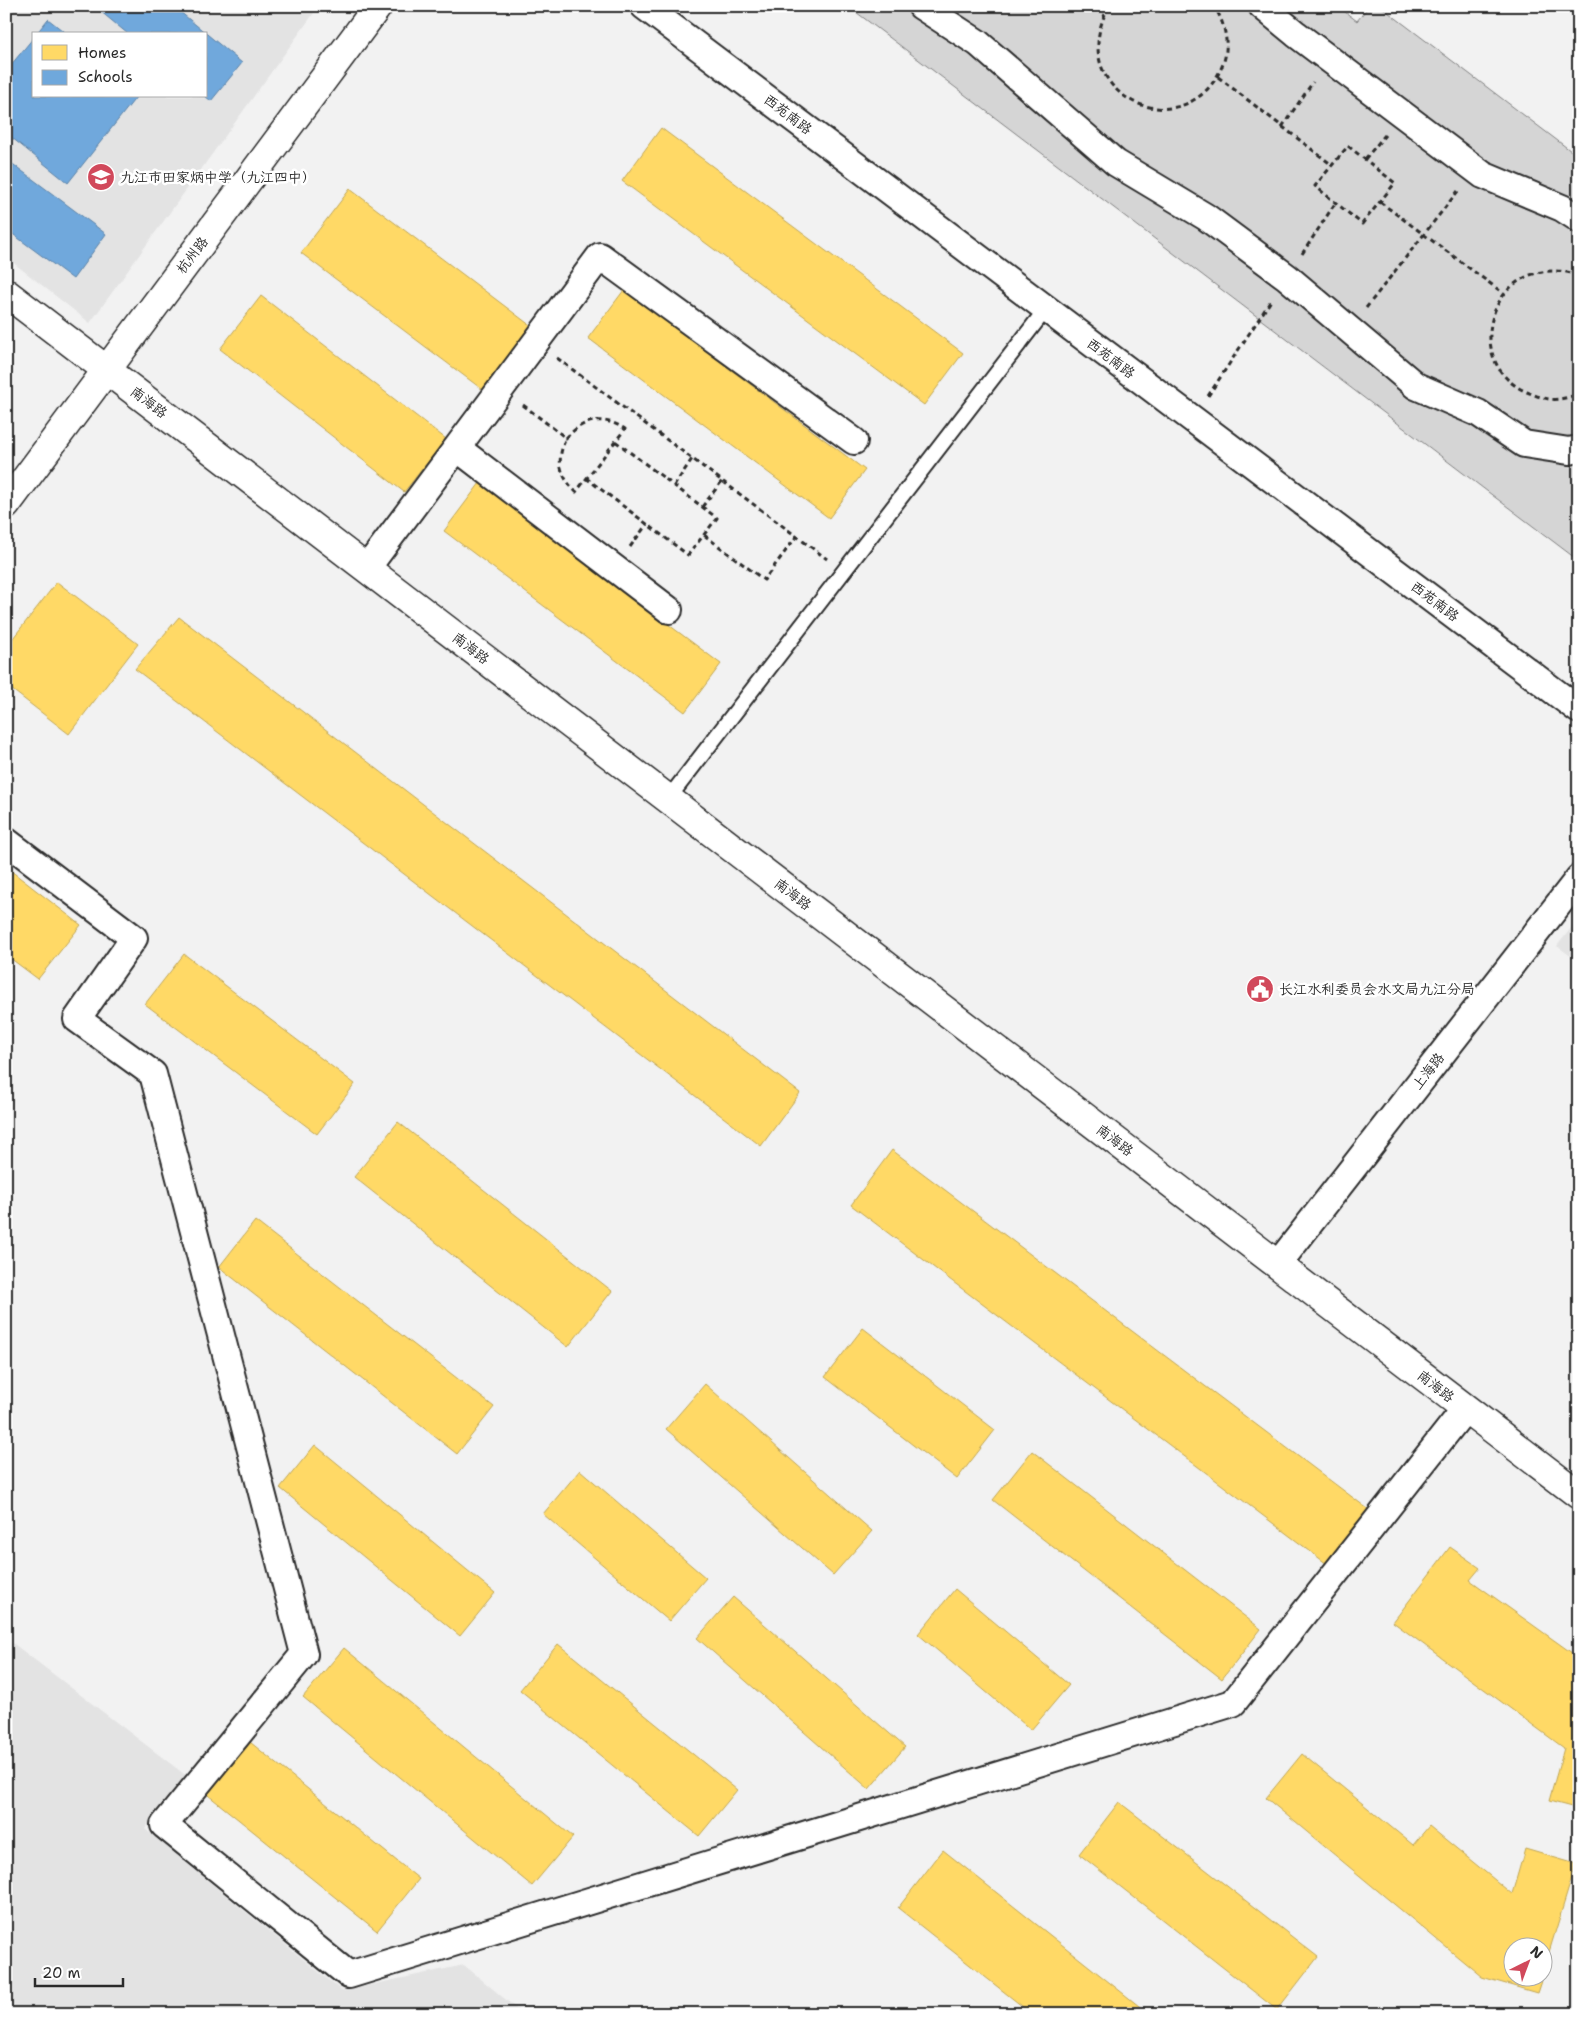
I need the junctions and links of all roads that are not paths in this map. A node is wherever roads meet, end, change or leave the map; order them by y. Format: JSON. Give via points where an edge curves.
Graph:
{"nodes":[{"id":1,"x":378,"y":6,"type":"edge"},
{"id":2,"x":644,"y":6,"type":"edge"},
{"id":3,"x":921,"y":6,"type":"edge"},
{"id":4,"x":1262,"y":6,"type":"edge"},
{"id":5,"x":1579,"y":219,"type":"edge"},
{"id":6,"x":6,"y":293,"type":"edge"},
{"id":7,"x":1046,"y":309,"type":"junction"},
{"id":8,"x":106,"y":370,"type":"junction"},
{"id":9,"x":854,"y":441,"type":"dead end"},
{"id":10,"x":457,"y":448,"type":"junction"},
{"id":11,"x":1579,"y":448,"type":"edge"},
{"id":12,"x":6,"y":505,"type":"edge"},
{"id":13,"x":367,"y":568,"type":"junction"},
{"id":14,"x":669,"y":610,"type":"dead end"},
{"id":15,"x":1579,"y":710,"type":"edge"},
{"id":16,"x":668,"y":799,"type":"junction"},
{"id":17,"x":6,"y":841,"type":"edge"},
{"id":18,"x":1579,"y":878,"type":"edge"},
{"id":19,"x":1278,"y":1264,"type":"junction"},
{"id":20,"x":1465,"y":1408,"type":"junction"},
{"id":21,"x":1579,"y":1495,"type":"edge"}],
"edges":[{"from":1,"to":8,"type":"main road","name":"杭州路"},
{"from":2,"to":7,"type":"street","name":"西苑南路"},
{"from":3,"to":11,"type":"street","via":[[978,43],[1116,163],[1206,217],[1287,277],[1416,386],[1478,413],[1524,444],[1569,451]]},
{"from":4,"to":5,"type":"street","via":[[1483,175],[1562,208]]},
{"from":6,"to":8,"type":"main road","name":"南海路"},
{"from":7,"to":15,"type":"street","name":"西苑南路"},
{"from":7,"to":16,"type":"lane"},
{"from":8,"to":12,"type":"main road","name":"杭州路"},
{"from":8,"to":13,"type":"main road","name":"南海路"},
{"from":9,"to":10,"type":"street","via":[[600,256]]},
{"from":10,"to":13,"type":"street"},
{"from":10,"to":14,"type":"street"},
{"from":13,"to":16,"type":"main road","name":"南海路"},
{"from":16,"to":19,"type":"main road","name":"南海路"},
{"from":17,"to":20,"type":"street","via":[[134,938],[77,1019],[153,1074],[304,1654],[164,1825],[349,1975],[1233,1703]]},
{"from":18,"to":19,"type":"street","name":"上海路"},
{"from":19,"to":20,"type":"main road","name":"南海路"},
{"from":20,"to":21,"type":"main road","name":"南海路"}]}
